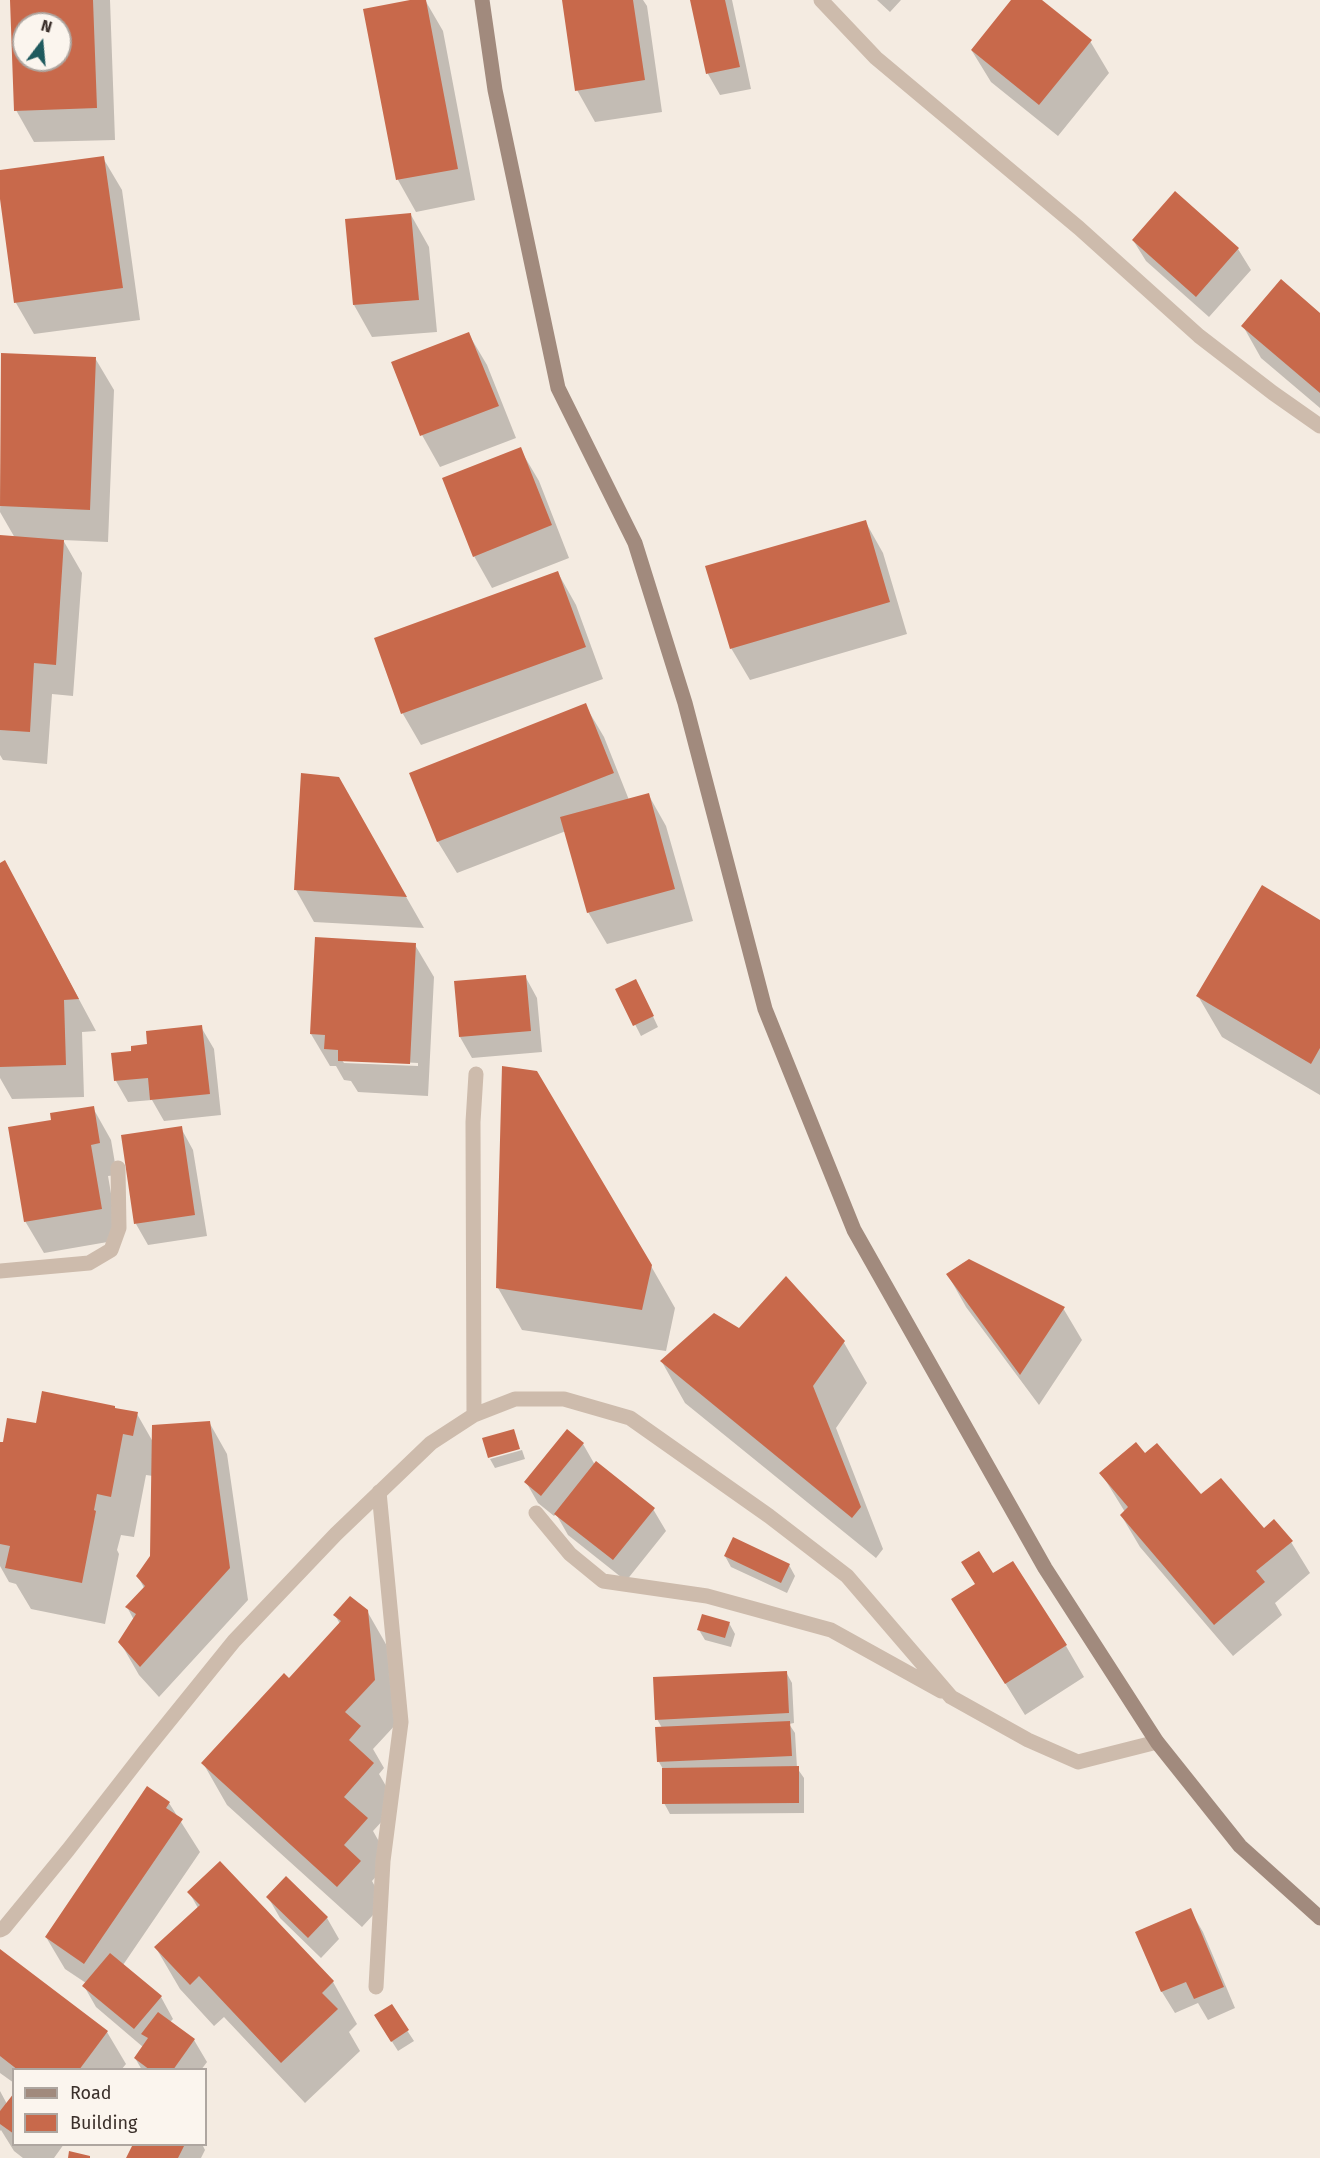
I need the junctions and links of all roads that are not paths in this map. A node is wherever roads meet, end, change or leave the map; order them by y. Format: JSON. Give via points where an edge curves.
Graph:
{"nodes":[{"id":1,"x":482,"y":0,"type":"edge"},
{"id":2,"x":821,"y":0,"type":"edge"},
{"id":3,"x":1320,"y":426,"type":"edge"},
{"id":4,"x":476,"y":1074,"type":"dead end"},
{"id":5,"x":118,"y":1168,"type":"dead end"},
{"id":6,"x":0,"y":1271,"type":"edge"},
{"id":7,"x":474,"y":1415,"type":"junction"},
{"id":8,"x":379,"y":1492,"type":"junction"},
{"id":9,"x":536,"y":1513,"type":"dead end"},
{"id":10,"x":951,"y":1697,"type":"junction"},
{"id":11,"x":1157,"y":1742,"type":"junction"},
{"id":12,"x":1320,"y":1918,"type":"edge"},
{"id":13,"x":0,"y":1930,"type":"edge"},
{"id":14,"x":376,"y":1987,"type":"dead end"}],
"edges":[{"from":1,"to":11,"type":"main road","via":[[495,90],[558,388],[634,543],[685,704],[765,1009],[854,1230],[1045,1568]]},
{"from":2,"to":3,"type":"street","via":[[876,58],[1079,228],[1199,336]]},
{"from":4,"to":7,"type":"street"},
{"from":5,"to":6,"type":"street","via":[[119,1228],[111,1250],[89,1263]]},
{"from":7,"to":8,"type":"street","via":[[431,1443]]},
{"from":7,"to":10,"type":"street","via":[[515,1399],[564,1399],[630,1418],[847,1576]]},
{"from":8,"to":13,"type":"street","via":[[234,1641]]},
{"from":8,"to":14,"type":"street","via":[[401,1722],[383,1861]]},
{"from":9,"to":10,"type":"street","via":[[570,1554],[603,1581],[707,1596],[831,1630]]},
{"from":10,"to":11,"type":"street","via":[[1028,1740],[1078,1762]]},
{"from":11,"to":12,"type":"main road","via":[[1240,1846]]}]}
